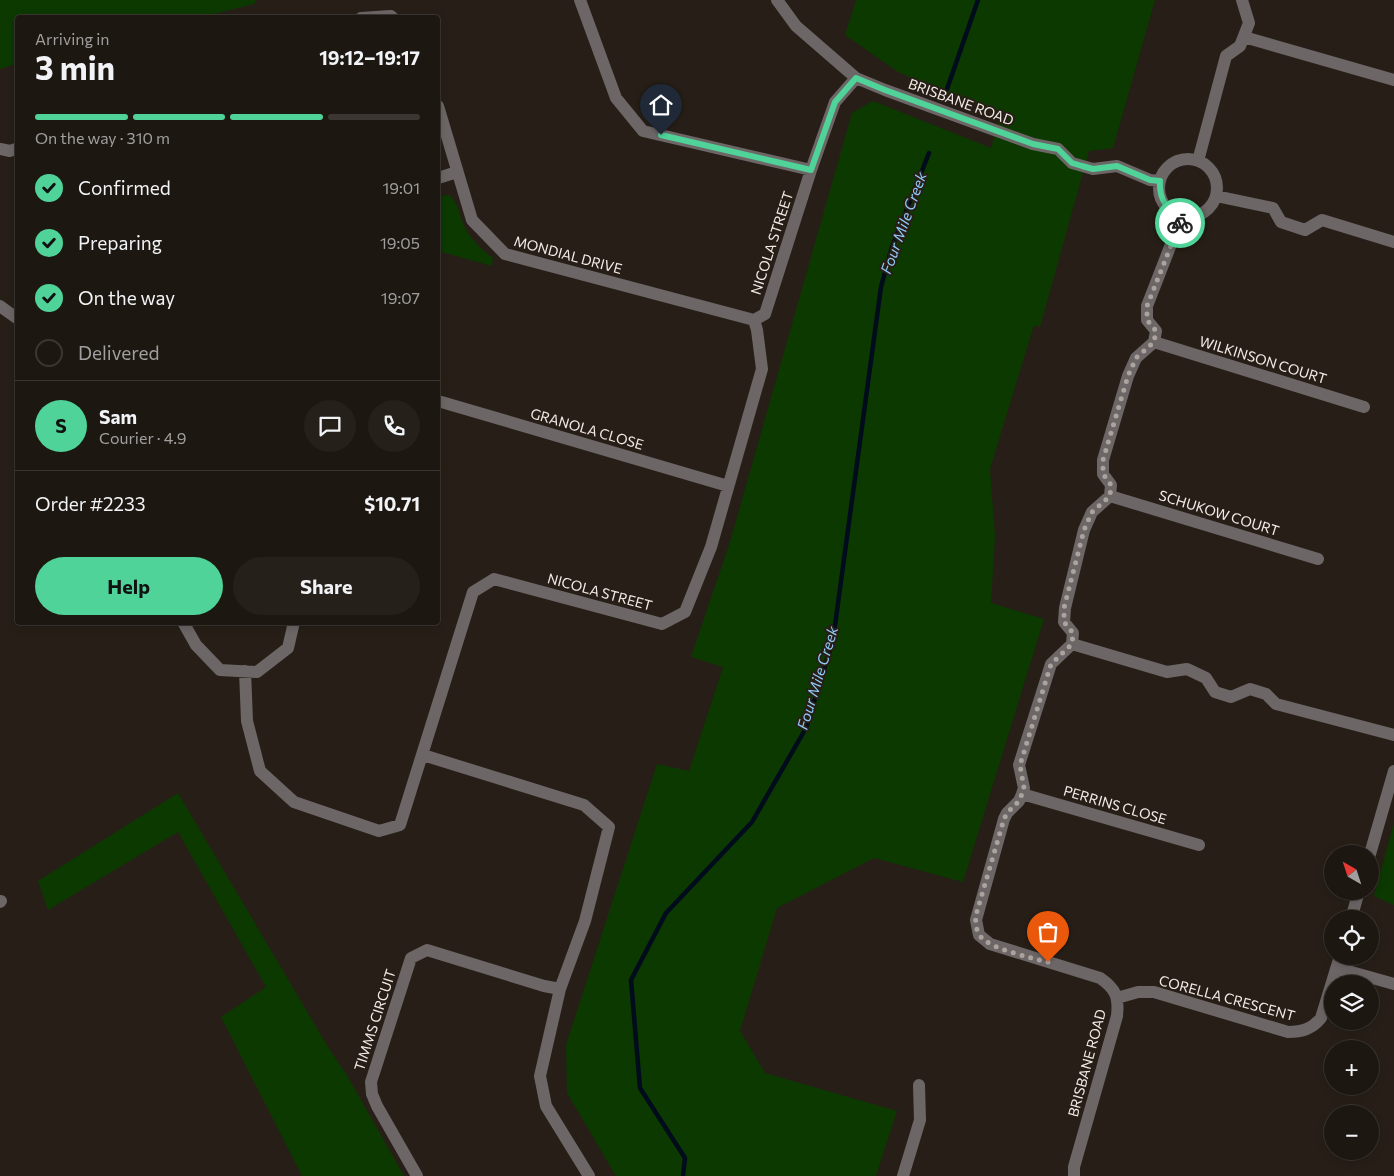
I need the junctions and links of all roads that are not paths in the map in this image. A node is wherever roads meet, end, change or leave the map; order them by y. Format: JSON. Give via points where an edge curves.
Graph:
{"nodes":[{"id":1,"x":580,"y":0,"type":"edge"},
{"id":2,"x":777,"y":0,"type":"edge"},
{"id":3,"x":1242,"y":0,"type":"edge"},
{"id":4,"x":1244,"y":37,"type":"junction"},
{"id":5,"x":856,"y":78,"type":"junction"},
{"id":6,"x":1394,"y":80,"type":"edge"},
{"id":7,"x":440,"y":113,"type":"edge"},
{"id":8,"x":15,"y":149,"type":"edge"},
{"id":9,"x":0,"y":150,"type":"edge"},
{"id":10,"x":1198,"y":161,"type":"junction"},
{"id":11,"x":811,"y":170,"type":"junction"},
{"id":12,"x":458,"y":172,"type":"junction"},
{"id":13,"x":440,"y":177,"type":"edge"},
{"id":14,"x":1160,"y":181,"type":"junction"},
{"id":15,"x":1216,"y":196,"type":"junction"},
{"id":16,"x":1182,"y":216,"type":"junction"},
{"id":17,"x":1394,"y":242,"type":"edge"},
{"id":18,"x":0,"y":306,"type":"edge"},
{"id":19,"x":15,"y":317,"type":"edge"},
{"id":20,"x":754,"y":320,"type":"junction"},
{"id":21,"x":1154,"y":342,"type":"junction"},
{"id":22,"x":440,"y":402,"type":"edge"},
{"id":23,"x":1364,"y":407,"type":"dead end"},
{"id":24,"x":728,"y":486,"type":"junction"},
{"id":25,"x":1110,"y":496,"type":"junction"},
{"id":26,"x":1318,"y":559,"type":"dead end"},
{"id":27,"x":185,"y":625,"type":"edge"},
{"id":28,"x":293,"y":625,"type":"edge"},
{"id":29,"x":1072,"y":644,"type":"junction"},
{"id":30,"x":246,"y":671,"type":"junction"},
{"id":31,"x":1394,"y":735,"type":"edge"},
{"id":32,"x":423,"y":755,"type":"junction"},
{"id":33,"x":1394,"y":771,"type":"edge"},
{"id":34,"x":1022,"y":794,"type":"junction"},
{"id":35,"x":1199,"y":844,"type":"dead end"},
{"id":36,"x":1373,"y":845,"type":"edge"},
{"id":37,"x":1337,"y":965,"type":"edge"},
{"id":38,"x":1346,"y":965,"type":"edge"},
{"id":39,"x":1394,"y":984,"type":"edge"},
{"id":40,"x":560,"y":989,"type":"junction"},
{"id":41,"x":1117,"y":998,"type":"junction"},
{"id":42,"x":919,"y":1085,"type":"dead end"},
{"id":43,"x":417,"y":1176,"type":"edge"},
{"id":44,"x":588,"y":1176,"type":"edge"},
{"id":45,"x":903,"y":1176,"type":"edge"},
{"id":46,"x":1074,"y":1176,"type":"edge"}],
"edges":[{"from":1,"to":11,"type":"street","via":[[616,98],[643,131]]},
{"from":2,"to":5,"type":"street","name":"BRISBANE ROAD","via":[[796,26]]},
{"from":3,"to":4,"type":"street","via":[[1249,23]]},
{"from":4,"to":6,"type":"street"},
{"from":4,"to":10,"type":"street","via":[[1240,46],[1226,56]]},
{"from":5,"to":11,"type":"street","name":"NICOLA STREET","via":[[835,102]]},
{"from":5,"to":14,"type":"street","name":"BRISBANE ROAD","via":[[1033,144],[1058,149],[1072,163],[1093,169],[1117,166]]},
{"from":7,"to":12,"type":"street","name":"MONDIAL DRIVE"},
{"from":8,"to":9,"type":"street"},
{"from":10,"to":14,"type":"street","via":[[1188,159],[1170,165]]},
{"from":10,"to":15,"type":"street","via":[[1205,164],[1216,178]]},
{"from":11,"to":20,"type":"street","name":"NICOLA STREET","via":[[765,314]]},
{"from":12,"to":13,"type":"street"},
{"from":12,"to":20,"type":"street","name":"MONDIAL DRIVE","via":[[472,220],[505,254]]},
{"from":14,"to":16,"type":"street","via":[[1159,190],[1166,207]]},
{"from":15,"to":16,"type":"street","via":[[1207,210],[1199,215]]},
{"from":15,"to":17,"type":"street","via":[[1273,208],[1281,222],[1305,230],[1322,220]]},
{"from":16,"to":21,"type":"street","via":[[1147,306],[1147,320],[1156,331]]},
{"from":18,"to":19,"type":"street"},
{"from":20,"to":24,"type":"street","name":"NICOLA STREET","via":[[762,369]]},
{"from":21,"to":23,"type":"street","name":"WILKINSON COURT"},
{"from":21,"to":25,"type":"street","via":[[1136,358],[1128,376],[1103,460],[1103,474],[1111,485]]},
{"from":22,"to":24,"type":"street","name":"GRANOLA CLOSE"},
{"from":24,"to":32,"type":"street","name":"NICOLA STREET","via":[[711,547],[685,612],[662,624],[494,579],[473,592]]},
{"from":25,"to":26,"type":"street","name":"SCHUKOW COURT"},
{"from":25,"to":29,"type":"street","via":[[1092,512],[1084,530],[1064,608],[1064,622],[1073,633]]},
{"from":27,"to":30,"type":"street","via":[[196,645],[220,670]]},
{"from":28,"to":30,"type":"street","via":[[288,648],[257,672]]},
{"from":29,"to":31,"type":"street","via":[[1167,672],[1187,669],[1206,678],[1215,692],[1231,697],[1250,689],[1266,694],[1276,704]]},
{"from":29,"to":34,"type":"street","via":[[1051,664],[1046,678],[1020,765]]},
{"from":30,"to":32,"type":"street","name":"NICOLA STREET","via":[[247,720],[260,771],[294,802],[380,830],[400,825]]},
{"from":32,"to":40,"type":"street","via":[[584,805],[609,827],[585,921]]},
{"from":33,"to":36,"type":"street"},
{"from":34,"to":35,"type":"street","name":"PERRINS CLOSE"},
{"from":34,"to":41,"type":"street","name":"BRISBANE ROAD","via":[[1004,819],[976,915],[979,935],[996,947],[1100,978],[1109,984]]},
{"from":37,"to":41,"type":"street","name":"CORELLA CRESCENT","via":[[1321,1018],[1307,1030],[1298,1032],[1288,1032],[1154,992],[1138,992]]},
{"from":38,"to":39,"type":"street"},
{"from":40,"to":43,"type":"street","name":"TIMMS CIRCUIT","via":[[427,950],[411,958],[372,1082],[372,1094]]},
{"from":40,"to":44,"type":"street","via":[[540,1076],[546,1106]]},
{"from":41,"to":46,"type":"street","name":"BRISBANE ROAD","via":[[1117,1016]]},
{"from":42,"to":45,"type":"street","via":[[920,1120]]}]}
